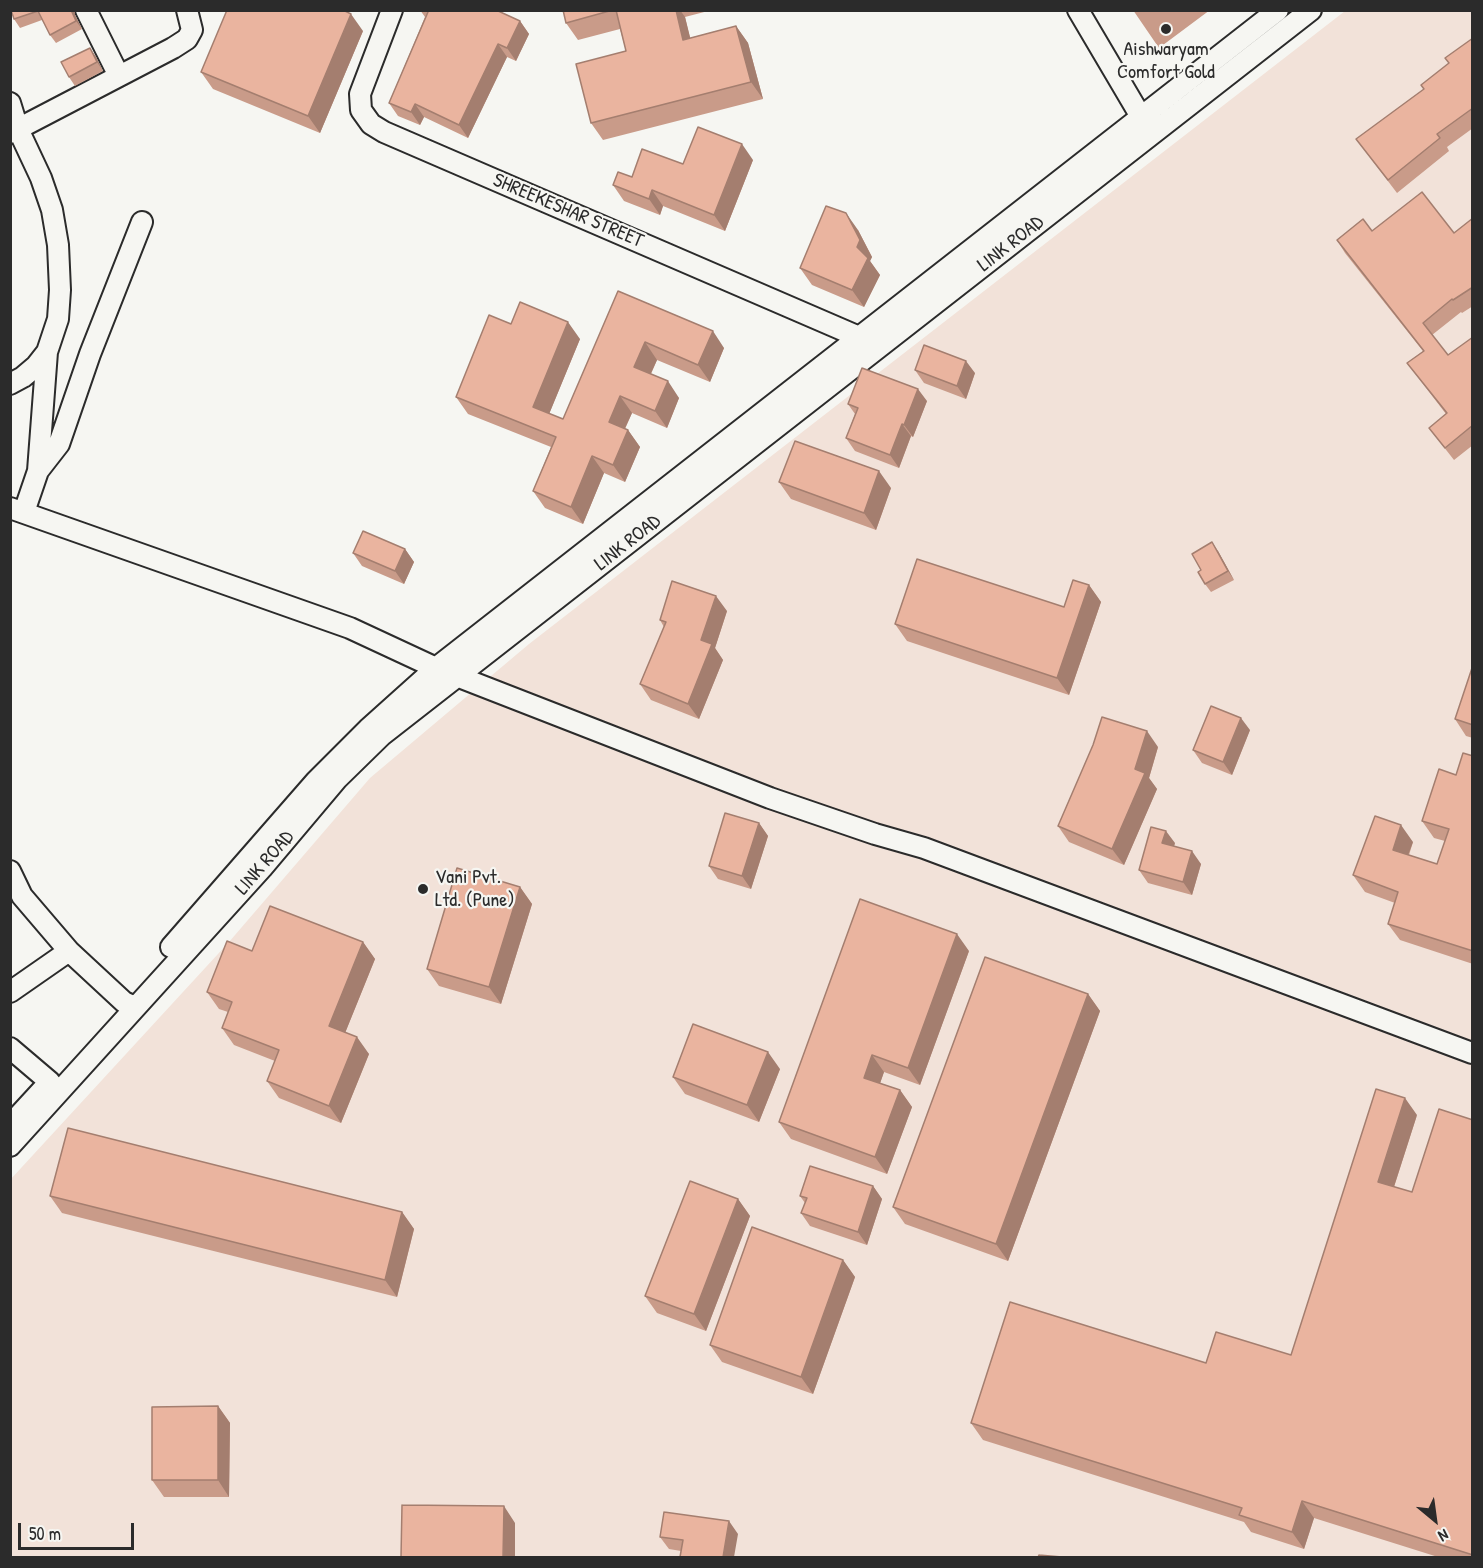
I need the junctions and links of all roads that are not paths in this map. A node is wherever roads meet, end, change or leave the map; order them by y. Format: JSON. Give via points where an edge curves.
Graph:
{"nodes":[{"id":1,"x":86,"y":10,"type":"edge"},
{"id":2,"x":188,"y":10,"type":"edge"},
{"id":3,"x":392,"y":10,"type":"edge"},
{"id":4,"x":1078,"y":10,"type":"edge"},
{"id":5,"x":1278,"y":10,"type":"edge"},
{"id":6,"x":1311,"y":10,"type":"edge"},
{"id":7,"x":119,"y":76,"type":"junction"},
{"id":8,"x":10,"y":103,"type":"edge"},
{"id":9,"x":1142,"y":117,"type":"junction"},
{"id":10,"x":14,"y":131,"type":"edge"},
{"id":11,"x":1152,"y":135,"type":"junction"},
{"id":12,"x":142,"y":222,"type":"dead end"},
{"id":13,"x":860,"y":337,"type":"junction"},
{"id":14,"x":47,"y":352,"type":"junction"},
{"id":15,"x":872,"y":353,"type":"junction"},
{"id":16,"x":10,"y":384,"type":"edge"},
{"id":17,"x":38,"y":471,"type":"junction"},
{"id":18,"x":17,"y":510,"type":"edge"},
{"id":19,"x":435,"y":668,"type":"junction"},
{"id":20,"x":458,"y":676,"type":"junction"},
{"id":21,"x":10,"y":871,"type":"edge"},
{"id":22,"x":69,"y":951,"type":"junction"},
{"id":23,"x":10,"y":992,"type":"edge"},
{"id":24,"x":130,"y":1004,"type":"junction"},
{"id":25,"x":11,"y":1048,"type":"edge"},
{"id":26,"x":1473,"y":1053,"type":"edge"},
{"id":27,"x":50,"y":1082,"type":"junction"},
{"id":28,"x":10,"y":1125,"type":"edge"},
{"id":29,"x":10,"y":1146,"type":"edge"}],
"edges":[{"from":1,"to":7,"type":"street"},
{"from":2,"to":7,"type":"street","via":[[192,30],[187,39]]},
{"from":3,"to":13,"type":"street","name":"SHREEKESHAR STREET","via":[[360,94],[361,110],[371,124]]},
{"from":4,"to":9,"type":"street"},
{"from":5,"to":9,"type":"street","name":"LINK ROAD"},
{"from":6,"to":11,"type":"street","name":"LINK ROAD"},
{"from":7,"to":10,"type":"street"},
{"from":8,"to":10,"type":"street"},
{"from":9,"to":11,"type":"street"},
{"from":9,"to":13,"type":"street","name":"LINK ROAD"},
{"from":10,"to":14,"type":"street","via":[[41,178],[56,225],[59,304]]},
{"from":11,"to":15,"type":"street","name":"LINK ROAD"},
{"from":12,"to":17,"type":"street","via":[[59,444]]},
{"from":13,"to":15,"type":"street","name":"SHREEKESHAR STREET"},
{"from":13,"to":19,"type":"street","name":"LINK ROAD"},
{"from":14,"to":16,"type":"street","via":[[36,366]]},
{"from":14,"to":17,"type":"street"},
{"from":15,"to":20,"type":"street","name":"LINK ROAD"},
{"from":17,"to":18,"type":"street"},
{"from":18,"to":19,"type":"street","via":[[350,627]]},
{"from":19,"to":20,"type":"street"},
{"from":19,"to":24,"type":"street","name":"LINK ROAD","via":[[316,781]]},
{"from":20,"to":24,"type":"street","name":"LINK ROAD","via":[[382,735],[337,779],[262,868]]},
{"from":20,"to":26,"type":"street","via":[[770,798],[924,848]]},
{"from":21,"to":22,"type":"street","via":[[22,896]]},
{"from":22,"to":23,"type":"street"},
{"from":22,"to":24,"type":"street"},
{"from":24,"to":27,"type":"street","name":"LINK ROAD"},
{"from":24,"to":29,"type":"street","name":"LINK ROAD"},
{"from":25,"to":27,"type":"street"},
{"from":27,"to":28,"type":"street","name":"LINK ROAD"}]}
